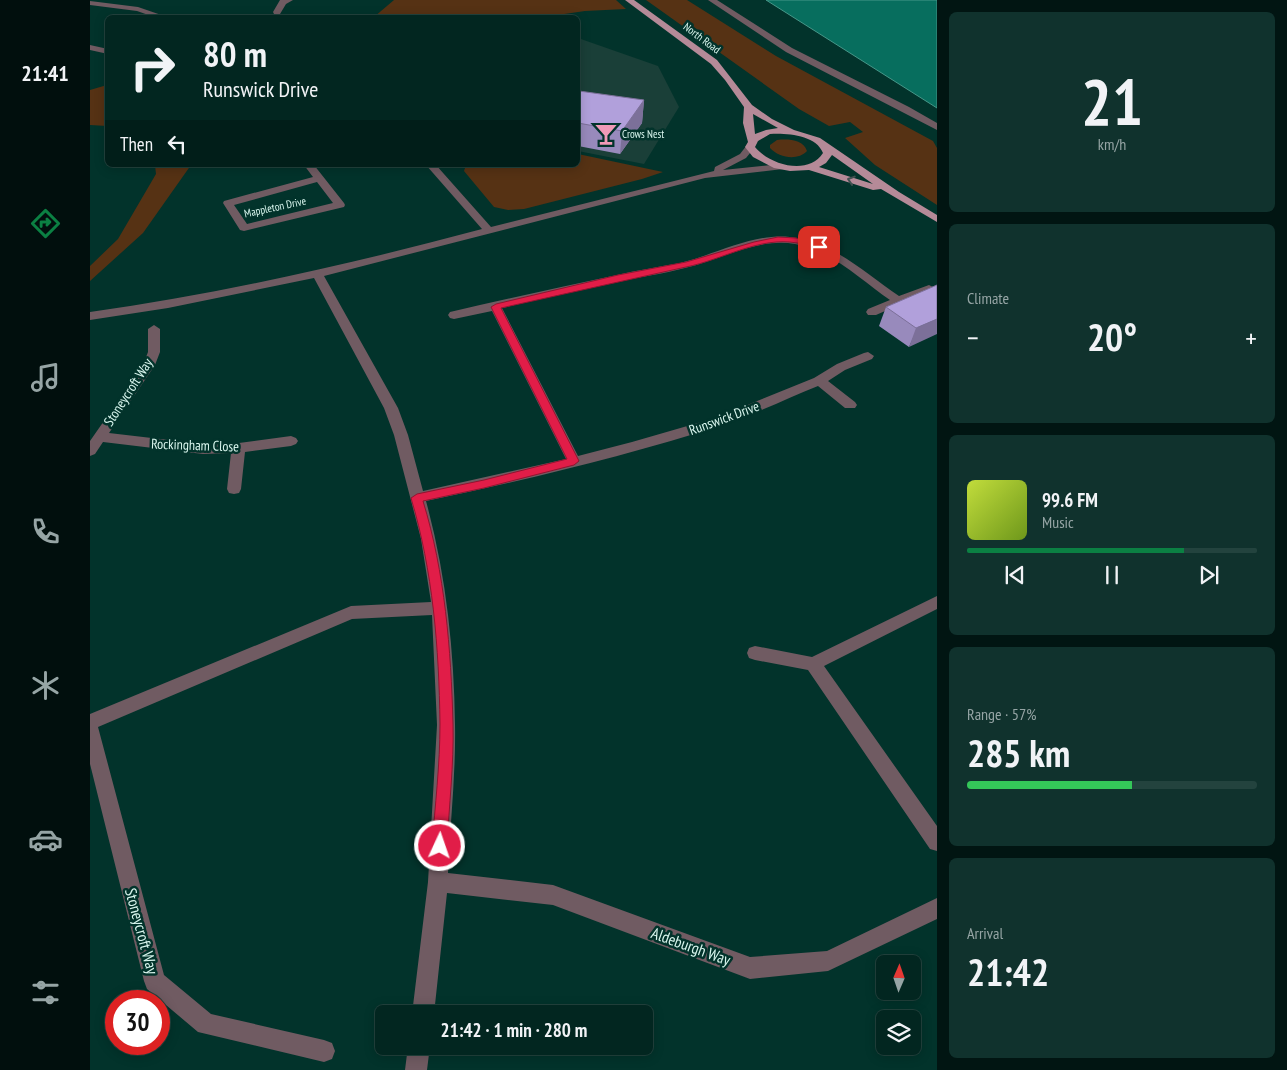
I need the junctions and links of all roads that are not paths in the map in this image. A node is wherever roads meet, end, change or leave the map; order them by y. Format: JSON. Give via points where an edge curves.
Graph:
{"nodes":[{"id":1,"x":272,"y":0,"type":"edge"},
{"id":2,"x":630,"y":0,"type":"edge"},
{"id":3,"x":712,"y":0,"type":"edge"},
{"id":4,"x":286,"y":1,"type":"edge"},
{"id":5,"x":90,"y":3,"type":"edge"},
{"id":6,"x":277,"y":12,"type":"dead end"},
{"id":7,"x":157,"y":15,"type":"edge"},
{"id":8,"x":92,"y":49,"type":"edge"},
{"id":9,"x":105,"y":51,"type":"edge"},
{"id":10,"x":749,"y":107,"type":"junction"},
{"id":11,"x":937,"y":127,"type":"edge"},
{"id":12,"x":793,"y":132,"type":"junction"},
{"id":13,"x":751,"y":144,"type":"junction"},
{"id":14,"x":825,"y":146,"type":"junction"},
{"id":15,"x":310,"y":167,"type":"edge"},
{"id":16,"x":433,"y":167,"type":"edge"},
{"id":17,"x":780,"y":167,"type":"junction"},
{"id":18,"x":808,"y":168,"type":"junction"},
{"id":19,"x":705,"y":175,"type":"junction"},
{"id":20,"x":319,"y":179,"type":"junction"},
{"id":21,"x":894,"y":194,"type":"junction"},
{"id":22,"x":937,"y":219,"type":"edge"},
{"id":23,"x":488,"y":230,"type":"junction"},
{"id":24,"x":317,"y":273,"type":"junction"},
{"id":25,"x":929,"y":288,"type":"edge"},
{"id":26,"x":898,"y":302,"type":"junction"},
{"id":27,"x":496,"y":307,"type":"junction"},
{"id":28,"x":872,"y":312,"type":"dead end"},
{"id":29,"x":454,"y":315,"type":"dead end"},
{"id":30,"x":90,"y":316,"type":"edge"},
{"id":31,"x":154,"y":329,"type":"dead end"},
{"id":32,"x":868,"y":356,"type":"dead end"},
{"id":33,"x":819,"y":381,"type":"junction"},
{"id":34,"x":850,"y":405,"type":"dead end"},
{"id":35,"x":99,"y":437,"type":"junction"},
{"id":36,"x":291,"y":442,"type":"dead end"},
{"id":37,"x":239,"y":448,"type":"junction"},
{"id":38,"x":90,"y":451,"type":"edge"},
{"id":39,"x":574,"y":461,"type":"junction"},
{"id":40,"x":234,"y":489,"type":"dead end"},
{"id":41,"x":417,"y":498,"type":"junction"},
{"id":42,"x":937,"y":602,"type":"edge"},
{"id":43,"x":440,"y":608,"type":"junction"},
{"id":44,"x":755,"y":653,"type":"dead end"},
{"id":45,"x":813,"y":664,"type":"junction"},
{"id":46,"x":90,"y":722,"type":"edge"},
{"id":47,"x":90,"y":729,"type":"edge"},
{"id":48,"x":937,"y":842,"type":"edge"},
{"id":49,"x":438,"y":882,"type":"junction"},
{"id":50,"x":937,"y":908,"type":"edge"},
{"id":51,"x":424,"y":1005,"type":"edge"},
{"id":52,"x":324,"y":1051,"type":"dead end"},
{"id":53,"x":418,"y":1055,"type":"edge"},
{"id":54,"x":416,"y":1070,"type":"edge"}],
"edges":[{"from":1,"to":4,"type":"street"},
{"from":2,"to":10,"type":"main road","name":"North Road","via":[[714,62]]},
{"from":3,"to":11,"type":"street","via":[[789,50]]},
{"from":4,"to":6,"type":"street"},
{"from":5,"to":7,"type":"street","via":[[138,9]]},
{"from":8,"to":9,"type":"street"},
{"from":10,"to":12,"type":"main road"},
{"from":10,"to":13,"type":"main road"},
{"from":12,"to":13,"type":"main road","via":[[768,133],[758,136]]},
{"from":12,"to":14,"type":"main road","via":[[812,137]]},
{"from":13,"to":17,"type":"main road","via":[[754,155]]},
{"from":13,"to":19,"type":"street","via":[[743,156]]},
{"from":14,"to":18,"type":"main road","via":[[826,159]]},
{"from":14,"to":21,"type":"main road"},
{"from":15,"to":20,"type":"street","name":"Mappleton Drive"},
{"from":16,"to":23,"type":"street"},
{"from":17,"to":18,"type":"main road"},
{"from":17,"to":19,"type":"street"},
{"from":21,"to":18,"type":"main road","one_way":true},
{"from":19,"to":23,"type":"street"},
{"from":20,"to":20,"type":"street","name":"Mappleton Drive","via":[[340,205],[244,228],[228,203]]},
{"from":21,"to":22,"type":"main road"},
{"from":23,"to":24,"type":"street"},
{"from":24,"to":30,"type":"street","via":[[154,308]]},
{"from":24,"to":41,"type":"street","via":[[391,408]]},
{"from":25,"to":26,"type":"street"},
{"from":26,"to":27,"type":"street","via":[[819,247],[796,240],[778,240],[687,265]]},
{"from":26,"to":28,"type":"street"},
{"from":27,"to":29,"type":"street"},
{"from":27,"to":39,"type":"street"},
{"from":31,"to":35,"type":"street","name":"Stoneycroft Way","via":[[154,352],[149,365]]},
{"from":32,"to":33,"type":"street","name":"Runswick Drive"},
{"from":33,"to":34,"type":"street"},
{"from":33,"to":39,"type":"street","name":"Runswick Drive","via":[[720,421]]},
{"from":35,"to":37,"type":"street","name":"Rockingham Close","via":[[203,449]]},
{"from":35,"to":38,"type":"street","name":"Stoneycroft Way"},
{"from":36,"to":37,"type":"street","name":"Rockingham Close"},
{"from":37,"to":40,"type":"street"},
{"from":39,"to":41,"type":"street","name":"Runswick Drive"},
{"from":41,"to":43,"type":"street","via":[[429,539]]},
{"from":42,"to":45,"type":"street"},
{"from":43,"to":46,"type":"street","via":[[350,612]]},
{"from":43,"to":49,"type":"street","via":[[446,725]]},
{"from":44,"to":45,"type":"street"},
{"from":45,"to":48,"type":"street"},
{"from":47,"to":52,"type":"street","name":"Stoneycroft Way","via":[[155,981],[206,1024]]},
{"from":49,"to":50,"type":"street","name":"Aldeburgh Way","via":[[553,895],[750,968],[828,961]]},
{"from":49,"to":51,"type":"street"},
{"from":53,"to":54,"type":"street"}]}
